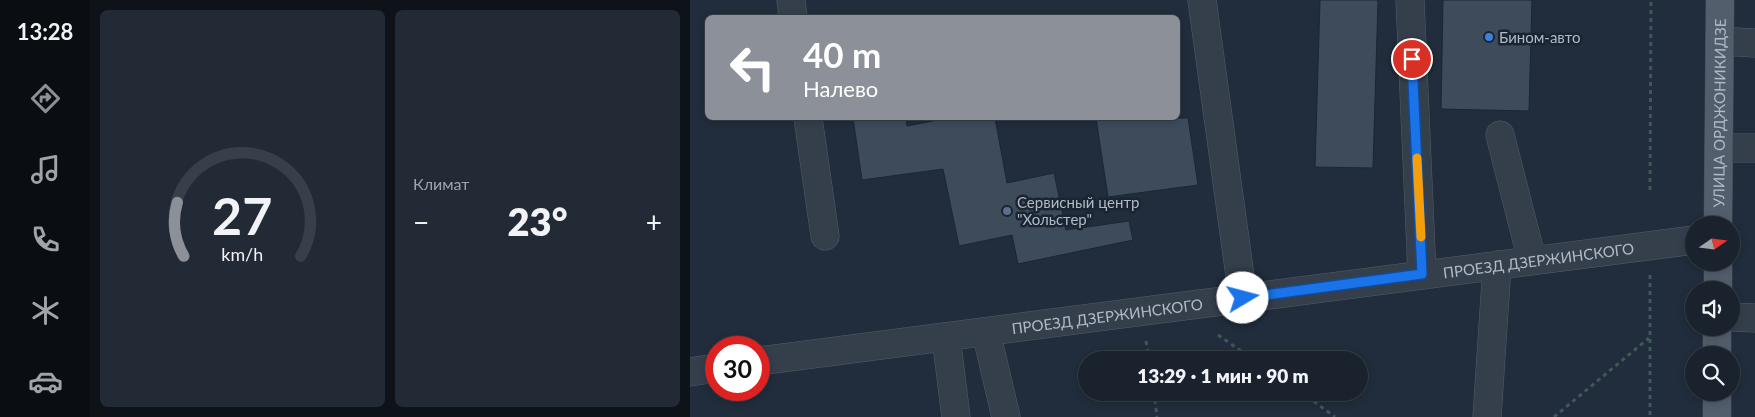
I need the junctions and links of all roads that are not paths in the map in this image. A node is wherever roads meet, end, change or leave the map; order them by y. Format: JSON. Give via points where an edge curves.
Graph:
{"nodes":[{"id":1,"x":791,"y":0,"type":"edge"},
{"id":2,"x":1202,"y":0,"type":"edge"},
{"id":3,"x":1410,"y":0,"type":"edge"},
{"id":4,"x":1720,"y":0,"type":"edge"},
{"id":5,"x":793,"y":15,"type":"edge"},
{"id":6,"x":1720,"y":41,"type":"junction"},
{"id":7,"x":1755,"y":43,"type":"edge"},
{"id":8,"x":808,"y":120,"type":"edge"},
{"id":9,"x":1500,"y":135,"type":"dead end"},
{"id":10,"x":1719,"y":148,"type":"junction"},
{"id":11,"x":1755,"y":148,"type":"edge"},
{"id":12,"x":1718,"y":216,"type":"edge"},
{"id":13,"x":825,"y":236,"type":"dead end"},
{"id":14,"x":1685,"y":241,"type":"edge"},
{"id":15,"x":1532,"y":260,"type":"junction"},
{"id":16,"x":1497,"y":265,"type":"junction"},
{"id":17,"x":1422,"y":274,"type":"junction"},
{"id":18,"x":1243,"y":298,"type":"junction"},
{"id":19,"x":1740,"y":317,"type":"edge"},
{"id":20,"x":1755,"y":318,"type":"edge"},
{"id":21,"x":986,"y":332,"type":"junction"},
{"id":22,"x":946,"y":337,"type":"junction"},
{"id":23,"x":770,"y":360,"type":"edge"},
{"id":24,"x":705,"y":370,"type":"edge"},
{"id":25,"x":690,"y":372,"type":"edge"},
{"id":26,"x":1717,"y":401,"type":"edge"},
{"id":27,"x":956,"y":417,"type":"edge"},
{"id":28,"x":1006,"y":417,"type":"edge"},
{"id":29,"x":1487,"y":417,"type":"edge"},
{"id":30,"x":1717,"y":417,"type":"edge"}],
"edges":[{"from":1,"to":5,"type":"street"},
{"from":2,"to":18,"type":"street"},
{"from":3,"to":17,"type":"street"},
{"from":4,"to":6,"type":"main road","name":"УЛИЦА ОРДЖОНИКИДЗЕ"},
{"from":6,"to":7,"type":"street"},
{"from":6,"to":10,"type":"main road","name":"УЛИЦА ОРДЖОНИКИДЗЕ"},
{"from":8,"to":13,"type":"street"},
{"from":9,"to":15,"type":"street"},
{"from":10,"to":11,"type":"street"},
{"from":10,"to":12,"type":"main road","name":"УЛИЦА ОРДЖОНИКИДЗЕ"},
{"from":14,"to":15,"type":"street","name":"ПРОЕЗД ДЗЕРЖИНСКОГО"},
{"from":15,"to":16,"type":"street","name":"ПРОЕЗД ДЗЕРЖИНСКОГО"},
{"from":16,"to":17,"type":"street","name":"ПРОЕЗД ДЗЕРЖИНСКОГО"},
{"from":16,"to":29,"type":"street"},
{"from":17,"to":18,"type":"street","name":"ПРОЕЗД ДЗЕРЖИНСКОГО"},
{"from":18,"to":21,"type":"street","name":"ПРОЕЗД ДЗЕРЖИНСКОГО"},
{"from":19,"to":20,"type":"street"},
{"from":21,"to":22,"type":"street","name":"ПРОЕЗД ДЗЕРЖИНСКОГО"},
{"from":21,"to":28,"type":"street"},
{"from":22,"to":23,"type":"street","name":"ПРОЕЗД ДЗЕРЖИНСКОГО"},
{"from":22,"to":27,"type":"street"},
{"from":24,"to":25,"type":"street"},
{"from":26,"to":30,"type":"main road"}]}
